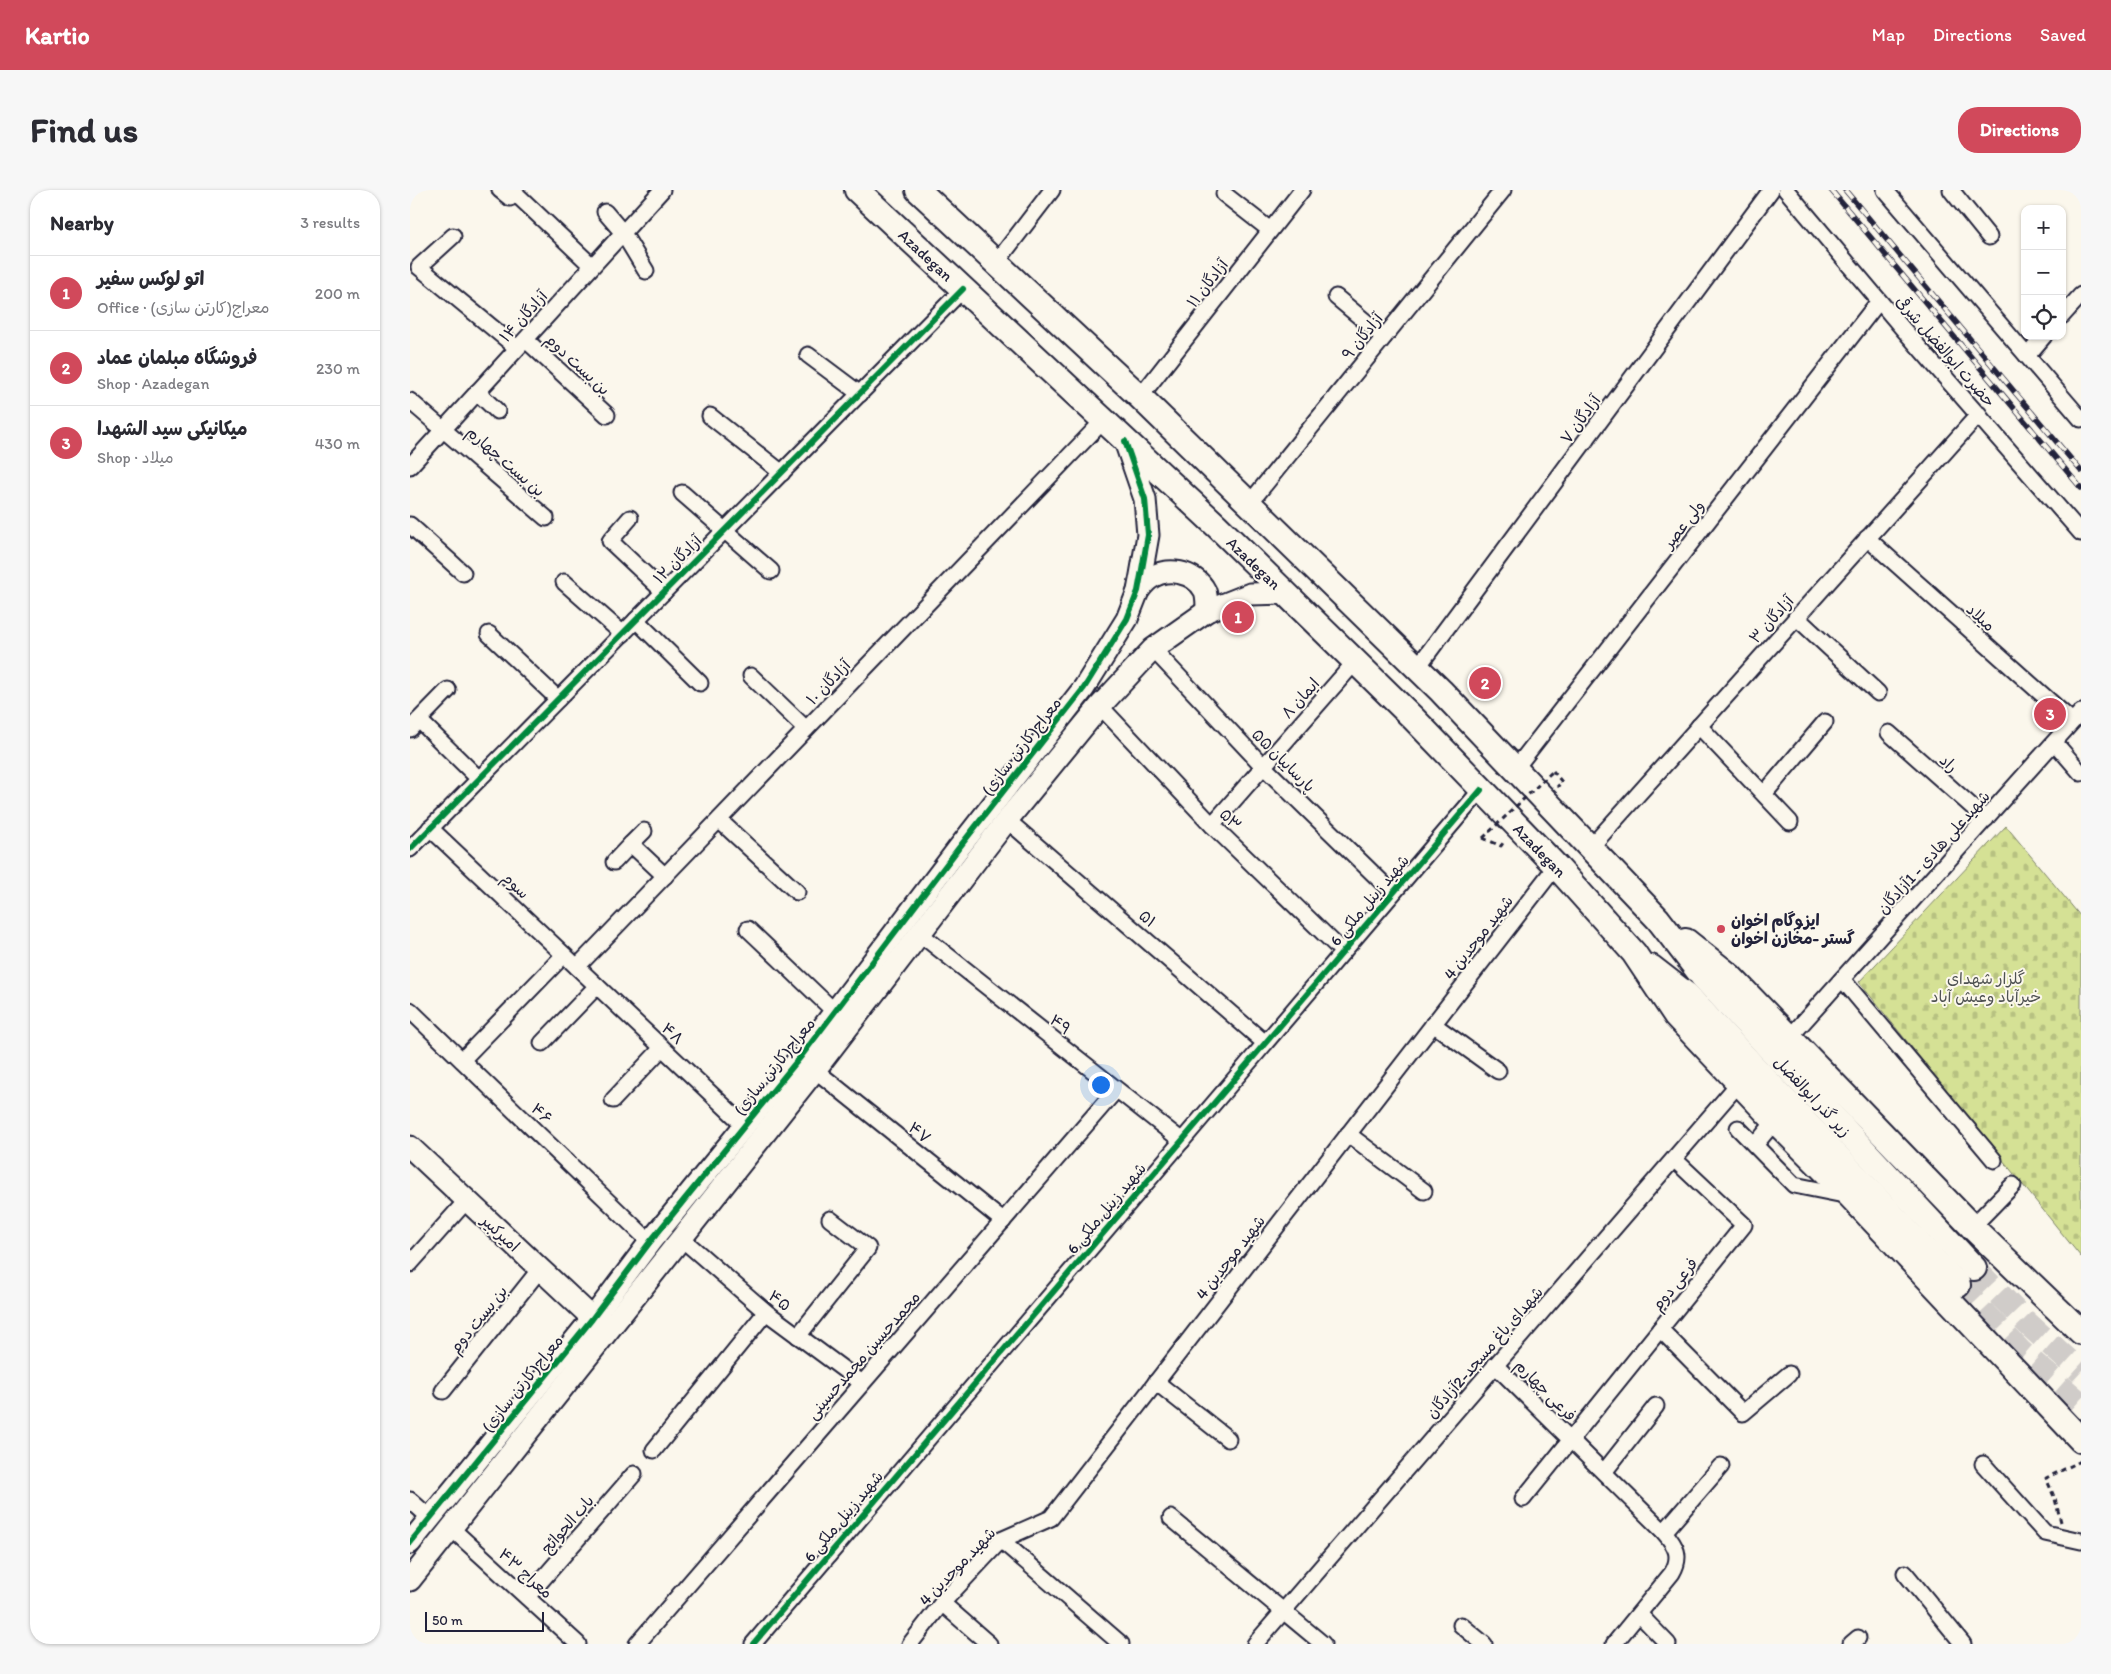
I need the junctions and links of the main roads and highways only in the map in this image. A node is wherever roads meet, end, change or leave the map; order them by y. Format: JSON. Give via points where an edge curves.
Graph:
{"nodes":[{"id":1,"x":856,"y":190,"type":"edge"},
{"id":2,"x":918,"y":190,"type":"edge"},
{"id":3,"x":1658,"y":919,"type":"junction"},
{"id":4,"x":1634,"y":953,"type":"junction"},
{"id":5,"x":2081,"y":1332,"type":"edge"},
{"id":6,"x":2049,"y":1406,"type":"junction"},
{"id":7,"x":2081,"y":1425,"type":"edge"},
{"id":8,"x":2081,"y":1440,"type":"edge"}],
"edges":[{"from":1,"to":4,"type":"main road","name":"Azadegan","via":[[1104,420],[1414,719],[1556,866]]},
{"from":2,"to":3,"type":"main road","via":[[1140,398],[1417,668]]},
{"from":3,"to":4,"type":"main road","name":"زیر گذر ابوالفضل","via":[[1702,976],[1966,1276],[1687,995]]},
{"from":3,"to":5,"type":"main road","via":[[1730,976],[1972,1227]]},
{"from":4,"to":6,"type":"main road","via":[[1676,1016]]},
{"from":6,"to":7,"type":"main road"},
{"from":6,"to":8,"type":"main road"}]}
